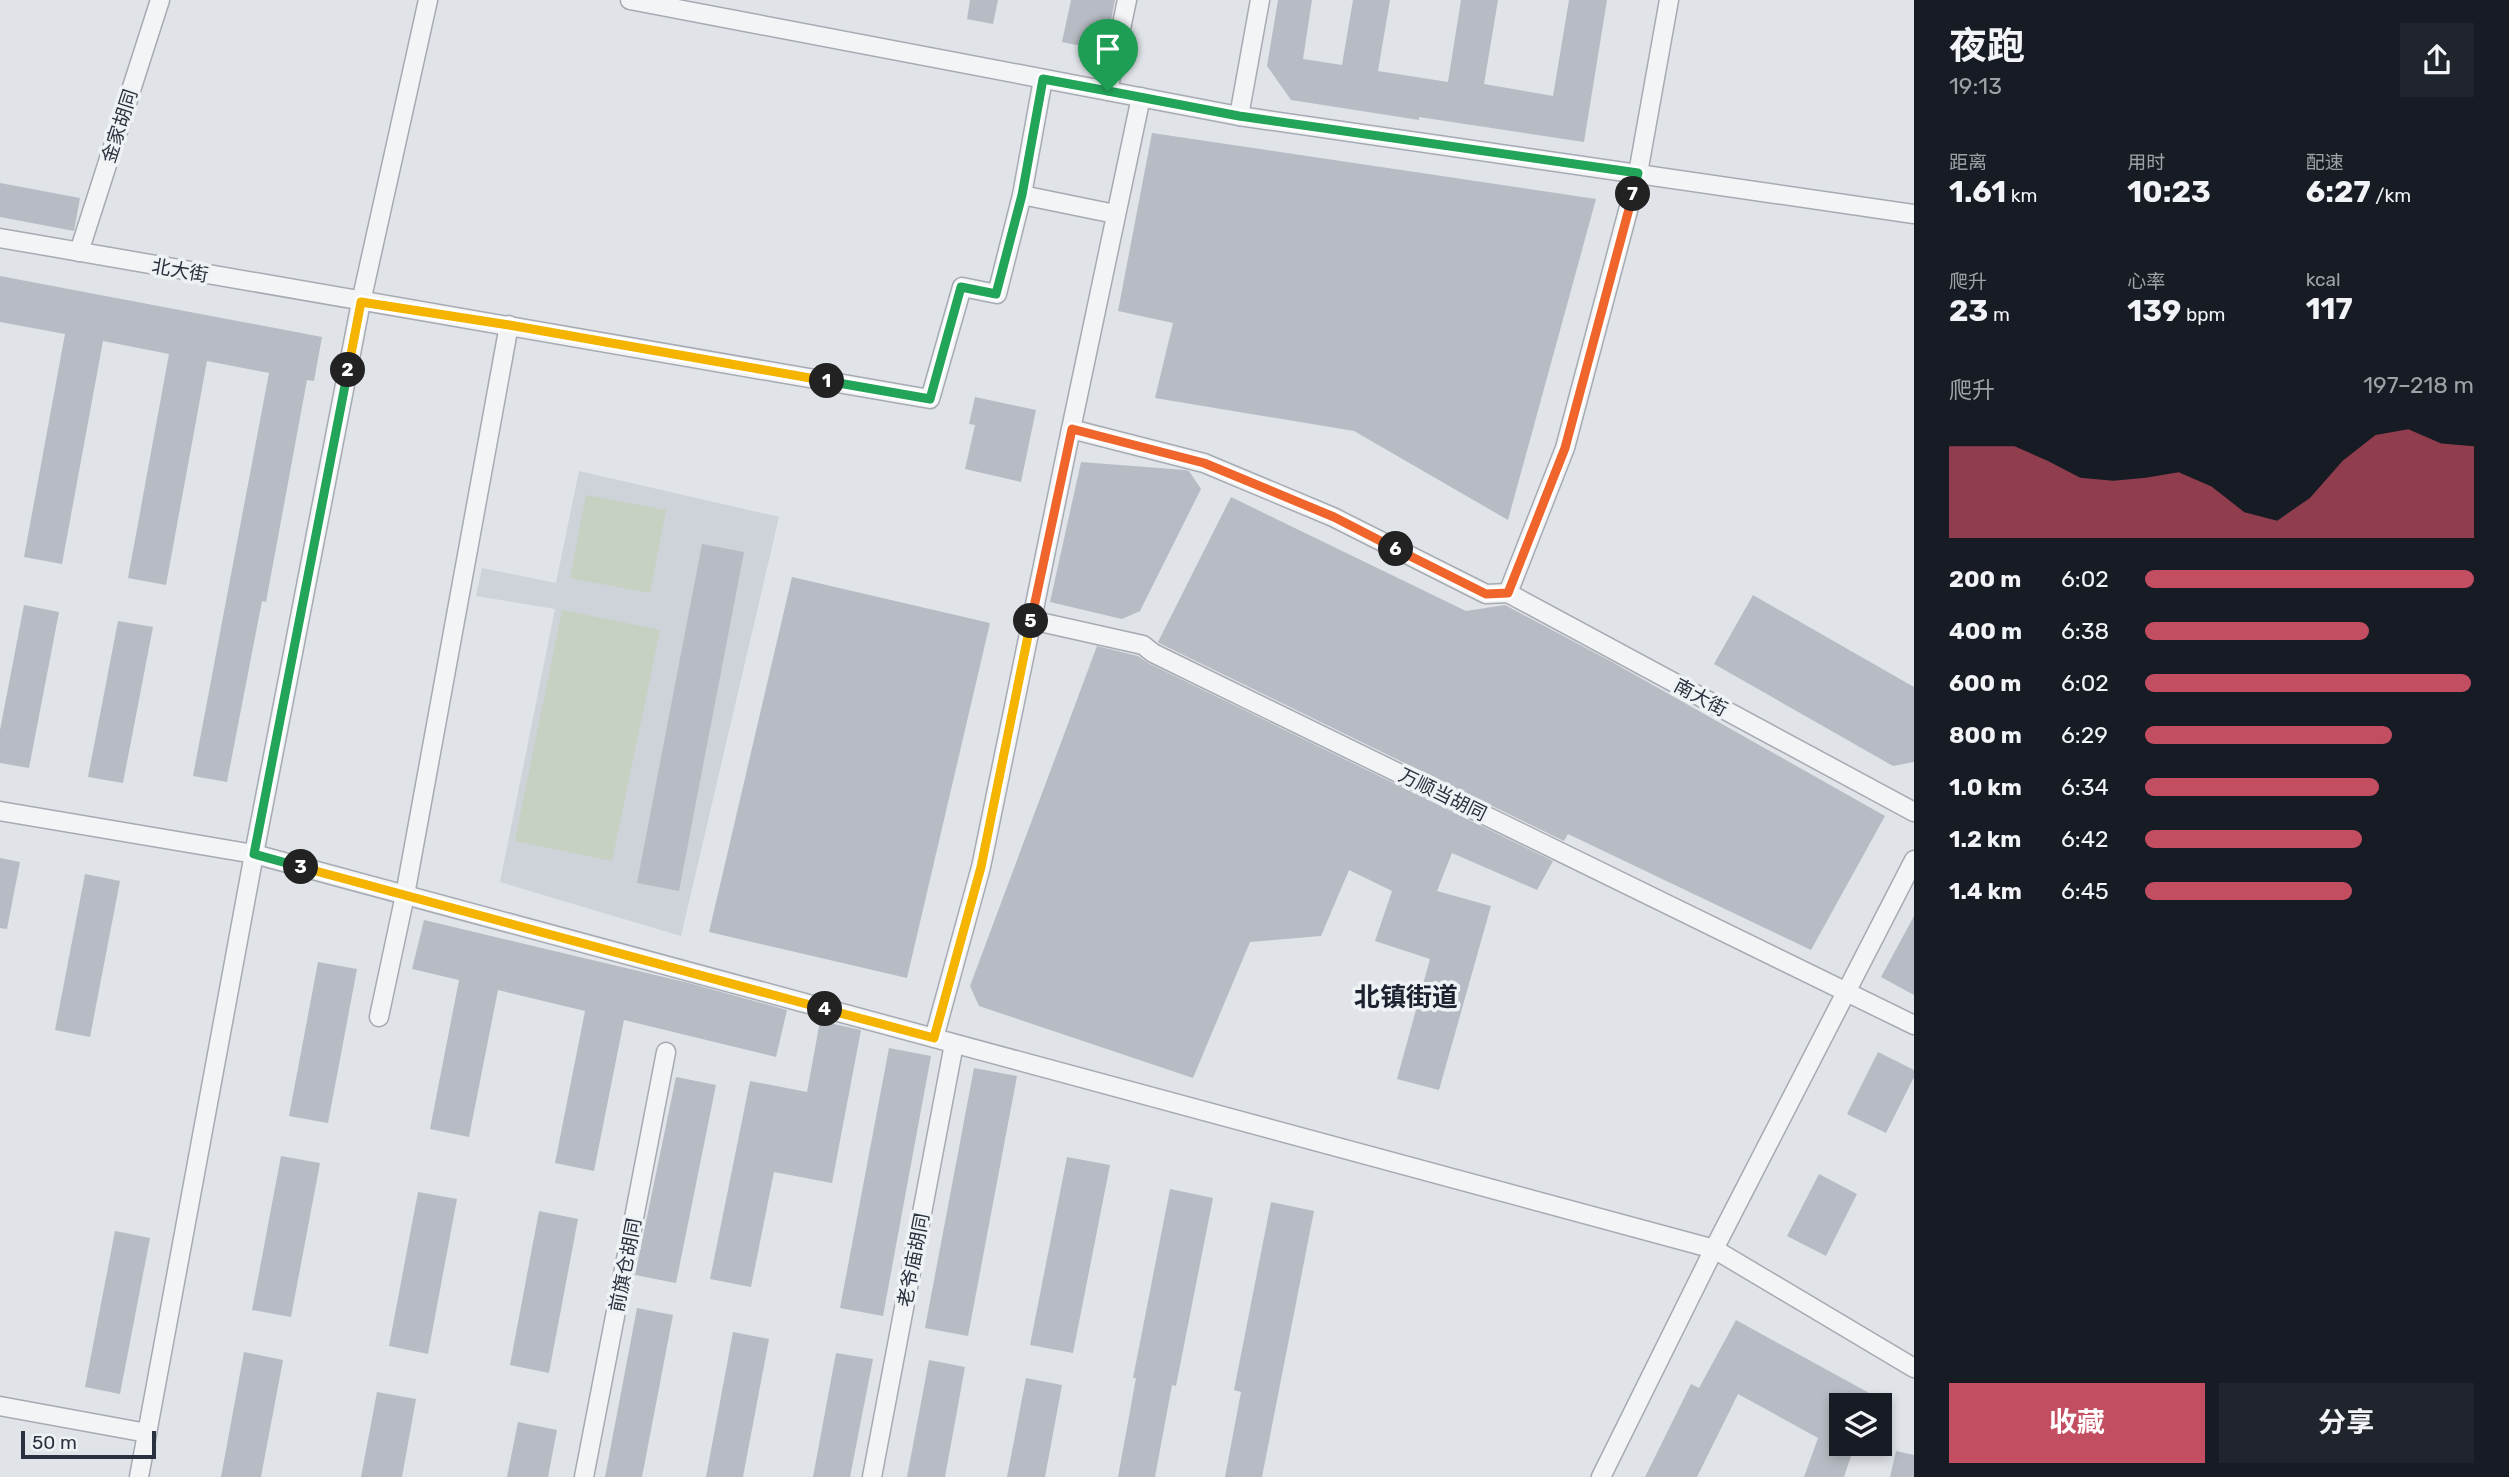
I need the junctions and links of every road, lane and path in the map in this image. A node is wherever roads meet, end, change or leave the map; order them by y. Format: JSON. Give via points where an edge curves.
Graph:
{"nodes":[{"id":1,"x":160,"y":0,"type":"edge"},
{"id":2,"x":428,"y":0,"type":"edge"},
{"id":3,"x":630,"y":0,"type":"edge"},
{"id":4,"x":1127,"y":0,"type":"edge"},
{"id":5,"x":1260,"y":0,"type":"edge"},
{"id":6,"x":1669,"y":0,"type":"edge"},
{"id":7,"x":1043,"y":79,"type":"junction"},
{"id":8,"x":1108,"y":91,"type":"junction"},
{"id":9,"x":1141,"y":97,"type":"junction"},
{"id":10,"x":1239,"y":116,"type":"junction"},
{"id":11,"x":1638,"y":173,"type":"junction"},
{"id":12,"x":1022,"y":195,"type":"junction"},
{"id":13,"x":1115,"y":214,"type":"junction"},
{"id":14,"x":1914,"y":214,"type":"edge"},
{"id":15,"x":0,"y":238,"type":"edge"},
{"id":16,"x":79,"y":252,"type":"junction"},
{"id":17,"x":361,"y":302,"type":"junction"},
{"id":18,"x":509,"y":325,"type":"junction"},
{"id":19,"x":1072,"y":429,"type":"junction"},
{"id":20,"x":1508,"y":593,"type":"junction"},
{"id":21,"x":1033,"y":613,"type":"junction"},
{"id":22,"x":0,"y":811,"type":"edge"},
{"id":23,"x":1914,"y":812,"type":"edge"},
{"id":24,"x":254,"y":854,"type":"junction"},
{"id":25,"x":1914,"y":860,"type":"edge"},
{"id":26,"x":405,"y":895,"type":"junction"},
{"id":27,"x":1847,"y":990,"type":"junction"},
{"id":28,"x":379,"y":1017,"type":"dead end"},
{"id":29,"x":1914,"y":1025,"type":"edge"},
{"id":30,"x":934,"y":1038,"type":"junction"},
{"id":31,"x":954,"y":1044,"type":"junction"},
{"id":32,"x":666,"y":1052,"type":"dead end"},
{"id":33,"x":1714,"y":1249,"type":"junction"},
{"id":34,"x":1914,"y":1368,"type":"edge"},
{"id":35,"x":0,"y":1406,"type":"edge"},
{"id":36,"x":147,"y":1433,"type":"junction"},
{"id":37,"x":139,"y":1477,"type":"edge"},
{"id":38,"x":584,"y":1477,"type":"edge"},
{"id":39,"x":872,"y":1477,"type":"edge"},
{"id":40,"x":1601,"y":1477,"type":"edge"}],
"edges":[{"from":1,"to":16,"type":"street","name":"金家胡同"},
{"from":2,"to":17,"type":"street"},
{"from":3,"to":7,"type":"street"},
{"from":4,"to":8,"type":"street"},
{"from":5,"to":10,"type":"street"},
{"from":6,"to":11,"type":"street"},
{"from":7,"to":8,"type":"street"},
{"from":7,"to":12,"type":"street"},
{"from":8,"to":9,"type":"street"},
{"from":9,"to":10,"type":"street"},
{"from":9,"to":13,"type":"street"},
{"from":10,"to":11,"type":"street"},
{"from":11,"to":14,"type":"street"},
{"from":11,"to":20,"type":"street","via":[[1565,448]]},
{"from":12,"to":13,"type":"street"},
{"from":12,"to":18,"type":"street","name":"北大街","via":[[996,294],[961,287],[930,399]]},
{"from":13,"to":19,"type":"street"},
{"from":15,"to":16,"type":"street","name":"北大街"},
{"from":16,"to":17,"type":"street","name":"北大街"},
{"from":17,"to":18,"type":"street","name":"北大街"},
{"from":17,"to":24,"type":"street"},
{"from":18,"to":26,"type":"street"},
{"from":19,"to":20,"type":"street","via":[[1204,463],[1334,517],[1486,594]]},
{"from":19,"to":21,"type":"street"},
{"from":20,"to":23,"type":"street","name":"南大街"},
{"from":21,"to":27,"type":"street","name":"万顺当胡同","via":[[1143,645]]},
{"from":21,"to":30,"type":"street","via":[[981,867]]},
{"from":22,"to":24,"type":"street"},
{"from":24,"to":26,"type":"street"},
{"from":24,"to":36,"type":"street"},
{"from":25,"to":27,"type":"street"},
{"from":26,"to":28,"type":"street"},
{"from":26,"to":30,"type":"street"},
{"from":27,"to":29,"type":"street","name":"万顺当胡同"},
{"from":27,"to":33,"type":"street"},
{"from":30,"to":31,"type":"street"},
{"from":31,"to":33,"type":"street"},
{"from":31,"to":39,"type":"street","name":"老爷庙胡同"},
{"from":32,"to":38,"type":"street","name":"前旗仓胡同"},
{"from":33,"to":34,"type":"street"},
{"from":33,"to":40,"type":"street"},
{"from":35,"to":36,"type":"street"},
{"from":36,"to":37,"type":"street"}]}
